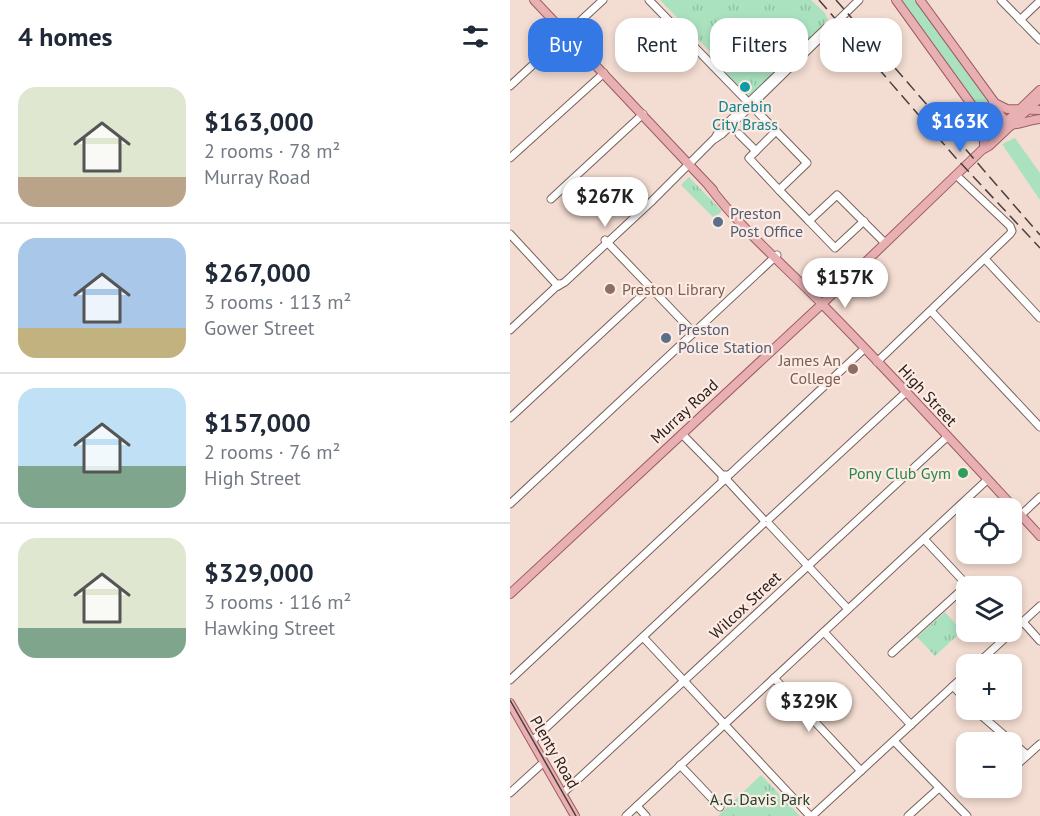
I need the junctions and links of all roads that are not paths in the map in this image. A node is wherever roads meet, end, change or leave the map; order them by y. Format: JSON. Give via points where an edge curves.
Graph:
{"nodes":[{"id":1,"x":529,"y":0,"type":"edge"},
{"id":2,"x":534,"y":0,"type":"edge"},
{"id":3,"x":603,"y":0,"type":"edge"},
{"id":4,"x":650,"y":0,"type":"edge"},
{"id":5,"x":847,"y":0,"type":"edge"},
{"id":6,"x":859,"y":0,"type":"edge"},
{"id":7,"x":896,"y":0,"type":"edge"},
{"id":8,"x":920,"y":0,"type":"edge"},
{"id":9,"x":1002,"y":0,"type":"edge"},
{"id":10,"x":1040,"y":1,"type":"edge"},
{"id":11,"x":850,"y":8,"type":"junction"},
{"id":12,"x":548,"y":18,"type":"edge"},
{"id":13,"x":550,"y":18,"type":"edge"},
{"id":14,"x":583,"y":18,"type":"edge"},
{"id":15,"x":1020,"y":20,"type":"junction"},
{"id":16,"x":1040,"y":40,"type":"edge"},
{"id":17,"x":528,"y":69,"type":"edge"},
{"id":18,"x":602,"y":74,"type":"joint"},
{"id":19,"x":510,"y":86,"type":"edge"},
{"id":20,"x":1040,"y":90,"type":"edge"},
{"id":21,"x":1040,"y":98,"type":"edge"},
{"id":22,"x":991,"y":99,"type":"junction"},
{"id":23,"x":750,"y":105,"type":"junction"},
{"id":24,"x":1029,"y":109,"type":"junction"},
{"id":25,"x":1018,"y":110,"type":"junction"},
{"id":26,"x":1040,"y":110,"type":"edge"},
{"id":27,"x":978,"y":113,"type":"junction"},
{"id":28,"x":641,"y":116,"type":"junction"},
{"id":29,"x":1040,"y":119,"type":"edge"},
{"id":30,"x":1006,"y":125,"type":"junction"},
{"id":31,"x":776,"y":131,"type":"junction"},
{"id":32,"x":739,"y":134,"type":"dead end"},
{"id":33,"x":983,"y":147,"type":"junction"},
{"id":34,"x":756,"y":151,"type":"junction"},
{"id":35,"x":510,"y":158,"type":"edge"},
{"id":36,"x":688,"y":165,"type":"junction"},
{"id":37,"x":956,"y":175,"type":"junction"},
{"id":38,"x":779,"y":190,"type":"junction"},
{"id":39,"x":551,"y":199,"type":"dead end"},
{"id":40,"x":809,"y":221,"type":"junction"},
{"id":41,"x":864,"y":221,"type":"junction"},
{"id":42,"x":510,"y":234,"type":"edge"},
{"id":43,"x":606,"y":241,"type":"junction"},
{"id":44,"x":885,"y":243,"type":"junction"},
{"id":45,"x":776,"y":257,"type":"junction"},
{"id":46,"x":985,"y":259,"type":"junction"},
{"id":47,"x":558,"y":286,"type":"junction"},
{"id":48,"x":651,"y":287,"type":"junction"},
{"id":49,"x":822,"y":304,"type":"junction"},
{"id":50,"x":931,"y":311,"type":"junction"},
{"id":51,"x":1040,"y":318,"type":"edge"},
{"id":52,"x":510,"y":330,"type":"edge"},
{"id":53,"x":694,"y":333,"type":"junction"},
{"id":54,"x":864,"y":349,"type":"junction"},
{"id":55,"x":877,"y":362,"type":"junction"},
{"id":56,"x":906,"y":393,"type":"junction"},
{"id":57,"x":510,"y":418,"type":"edge"},
{"id":58,"x":1040,"y":427,"type":"edge"},
{"id":59,"x":682,"y":434,"type":"junction"},
{"id":60,"x":946,"y":436,"type":"junction"},
{"id":61,"x":725,"y":478,"type":"junction"},
{"id":62,"x":987,"y":480,"type":"junction"},
{"id":63,"x":1040,"y":497,"type":"edge"},
{"id":64,"x":1004,"y":498,"type":"edge"},
{"id":65,"x":510,"y":504,"type":"edge"},
{"id":66,"x":1022,"y":514,"type":"edge"},
{"id":67,"x":1022,"y":516,"type":"edge"},
{"id":68,"x":766,"y":522,"type":"junction"},
{"id":69,"x":1040,"y":536,"type":"edge"},
{"id":70,"x":924,"y":539,"type":"junction"},
{"id":71,"x":807,"y":566,"type":"junction"},
{"id":72,"x":959,"y":576,"type":"edge"},
{"id":73,"x":510,"y":594,"type":"edge"},
{"id":74,"x":956,"y":597,"type":"edge"},
{"id":75,"x":1040,"y":606,"type":"edge"},
{"id":76,"x":848,"y":609,"type":"junction"},
{"id":77,"x":1023,"y":622,"type":"joint"},
{"id":78,"x":824,"y":632,"type":"junction"},
{"id":79,"x":643,"y":637,"type":"junction"},
{"id":80,"x":1040,"y":640,"type":"edge"},
{"id":81,"x":1000,"y":642,"type":"edge"},
{"id":82,"x":892,"y":653,"type":"dead end"},
{"id":83,"x":988,"y":654,"type":"edge"},
{"id":84,"x":774,"y":678,"type":"junction"},
{"id":85,"x":510,"y":680,"type":"edge"},
{"id":86,"x":684,"y":681,"type":"junction"},
{"id":87,"x":956,"y":683,"type":"edge"},
{"id":88,"x":953,"y":686,"type":"junction"},
{"id":89,"x":956,"y":689,"type":"edge"},
{"id":90,"x":510,"y":702,"type":"edge"},
{"id":91,"x":987,"y":720,"type":"edge"},
{"id":92,"x":724,"y":725,"type":"junction"},
{"id":93,"x":911,"y":725,"type":"junction"},
{"id":94,"x":532,"y":741,"type":"junction"},
{"id":95,"x":894,"y":741,"type":"junction"},
{"id":96,"x":1040,"y":744,"type":"edge"},
{"id":97,"x":1027,"y":755,"type":"junction"},
{"id":98,"x":1022,"y":760,"type":"edge"},
{"id":99,"x":544,"y":762,"type":"junction"},
{"id":100,"x":680,"y":765,"type":"junction"},
{"id":101,"x":861,"y":771,"type":"junction"},
{"id":102,"x":939,"y":788,"type":"junction"},
{"id":103,"x":510,"y":793,"type":"edge"},
{"id":104,"x":562,"y":794,"type":"junction"},
{"id":105,"x":637,"y":806,"type":"junction"},
{"id":106,"x":720,"y":807,"type":"dead end"},
{"id":107,"x":575,"y":816,"type":"edge"},
{"id":108,"x":626,"y":816,"type":"edge"},
{"id":109,"x":646,"y":816,"type":"edge"},
{"id":110,"x":811,"y":816,"type":"edge"},
{"id":111,"x":908,"y":816,"type":"edge"},
{"id":112,"x":967,"y":816,"type":"edge"}],
"edges":[{"from":1,"to":12,"type":"main road","name":"High Street"},
{"from":2,"to":13,"type":"main road","name":"High Street"},
{"from":3,"to":14,"type":"street"},
{"from":4,"to":23,"type":"street"},
{"from":5,"to":11,"type":"street"},
{"from":6,"to":11,"type":"street"},
{"from":7,"to":27,"type":"main road"},
{"from":8,"to":22,"type":"main road"},
{"from":9,"to":15,"type":"street"},
{"from":10,"to":15,"type":"street"},
{"from":11,"to":23,"type":"street"},
{"from":15,"to":16,"type":"street"},
{"from":17,"to":19,"type":"street"},
{"from":18,"to":28,"type":"main road","name":"High Street"},
{"from":18,"to":35,"type":"street"},
{"from":20,"to":25,"type":"main road","name":"Murray Road"},
{"from":21,"to":24,"type":"main road","name":"Murray Road"},
{"from":22,"to":25,"type":"main road","via":[[1004,108]]},
{"from":22,"to":30,"type":"main road"},
{"from":23,"to":31,"type":"street"},
{"from":23,"to":36,"type":"street","via":[[718,131]]},
{"from":24,"to":25,"type":"main road"},
{"from":24,"to":26,"type":"main road"},
{"from":24,"to":30,"type":"main road","name":"Murray Road"},
{"from":25,"to":30,"type":"main road","name":"Murray Road"},
{"from":27,"to":30,"type":"main road","via":[[988,121]]},
{"from":27,"to":33,"type":"main road","via":[[984,129]]},
{"from":28,"to":36,"type":"main road","name":"High Street"},
{"from":28,"to":39,"type":"street"},
{"from":29,"to":30,"type":"main road"},
{"from":30,"to":33,"type":"main road","name":"Murray Road","via":[[989,146]]},
{"from":31,"to":34,"type":"street"},
{"from":31,"to":38,"type":"street","via":[[807,163]]},
{"from":32,"to":34,"type":"street"},
{"from":33,"to":37,"type":"main road","name":"Murray Road"},
{"from":34,"to":38,"type":"street","via":[[749,158]]},
{"from":36,"to":43,"type":"street"},
{"from":36,"to":45,"type":"main road","name":"High Street"},
{"from":37,"to":44,"type":"main road","name":"Murray Road"},
{"from":37,"to":46,"type":"street","via":[[1011,228],[1008,237]]},
{"from":38,"to":40,"type":"street"},
{"from":40,"to":41,"type":"street","via":[[837,195]]},
{"from":40,"to":41,"type":"street","via":[[835,248]]},
{"from":41,"to":44,"type":"street"},
{"from":42,"to":47,"type":"street"},
{"from":43,"to":47,"type":"street"},
{"from":43,"to":48,"type":"street"},
{"from":44,"to":49,"type":"main road","name":"Murray Road"},
{"from":45,"to":49,"type":"main road","name":"High Street"},
{"from":45,"to":53,"type":"street"},
{"from":46,"to":50,"type":"street"},
{"from":46,"to":51,"type":"street"},
{"from":47,"to":52,"type":"street"},
{"from":48,"to":53,"type":"street"},
{"from":48,"to":57,"type":"street"},
{"from":49,"to":54,"type":"main road","name":"High Street"},
{"from":49,"to":59,"type":"main road","name":"Murray Road"},
{"from":50,"to":55,"type":"street"},
{"from":50,"to":58,"type":"street"},
{"from":53,"to":65,"type":"street"},
{"from":54,"to":55,"type":"main road","name":"High Street"},
{"from":54,"to":61,"type":"street"},
{"from":55,"to":56,"type":"main road","name":"High Street"},
{"from":56,"to":60,"type":"main road","name":"High Street"},
{"from":56,"to":68,"type":"street"},
{"from":59,"to":61,"type":"street"},
{"from":59,"to":73,"type":"main road","name":"Murray Road"},
{"from":60,"to":62,"type":"main road","name":"High Street"},
{"from":60,"to":71,"type":"street","name":"Wilcox Street"},
{"from":61,"to":68,"type":"street"},
{"from":61,"to":85,"type":"street"},
{"from":62,"to":64,"type":"main road","name":"High Street"},
{"from":62,"to":70,"type":"street"},
{"from":63,"to":66,"type":"street"},
{"from":67,"to":69,"type":"main road","name":"High Street"},
{"from":68,"to":71,"type":"street"},
{"from":68,"to":79,"type":"street"},
{"from":70,"to":72,"type":"street"},
{"from":70,"to":76,"type":"street"},
{"from":71,"to":76,"type":"street"},
{"from":71,"to":86,"type":"street","name":"Wilcox Street"},
{"from":74,"to":82,"type":"street"},
{"from":75,"to":77,"type":"street"},
{"from":76,"to":78,"type":"street"},
{"from":77,"to":80,"type":"street"},
{"from":78,"to":84,"type":"street"},
{"from":78,"to":93,"type":"street"},
{"from":79,"to":86,"type":"street"},
{"from":79,"to":94,"type":"street"},
{"from":81,"to":83,"type":"street"},
{"from":84,"to":92,"type":"street"},
{"from":84,"to":101,"type":"street"},
{"from":86,"to":92,"type":"street"},
{"from":86,"to":104,"type":"street","name":"Wilcox Street"},
{"from":87,"to":88,"type":"street"},
{"from":88,"to":89,"type":"street"},
{"from":88,"to":93,"type":"street"},
{"from":90,"to":94,"type":"main road","name":"Plenty Road"},
{"from":91,"to":97,"type":"street"},
{"from":92,"to":100,"type":"street"},
{"from":92,"to":110,"type":"street"},
{"from":93,"to":95,"type":"street"},
{"from":94,"to":99,"type":"main road","name":"Plenty Road"},
{"from":95,"to":101,"type":"street"},
{"from":95,"to":102,"type":"street"},
{"from":96,"to":97,"type":"street"},
{"from":97,"to":98,"type":"street"},
{"from":99,"to":103,"type":"street"},
{"from":99,"to":104,"type":"main road","name":"Plenty Road"},
{"from":100,"to":105,"type":"street"},
{"from":100,"to":106,"type":"street"},
{"from":101,"to":110,"type":"street"},
{"from":102,"to":111,"type":"street"},
{"from":102,"to":112,"type":"street"},
{"from":104,"to":107,"type":"main road","name":"Plenty Road"},
{"from":105,"to":108,"type":"street"},
{"from":105,"to":109,"type":"street"}]}
